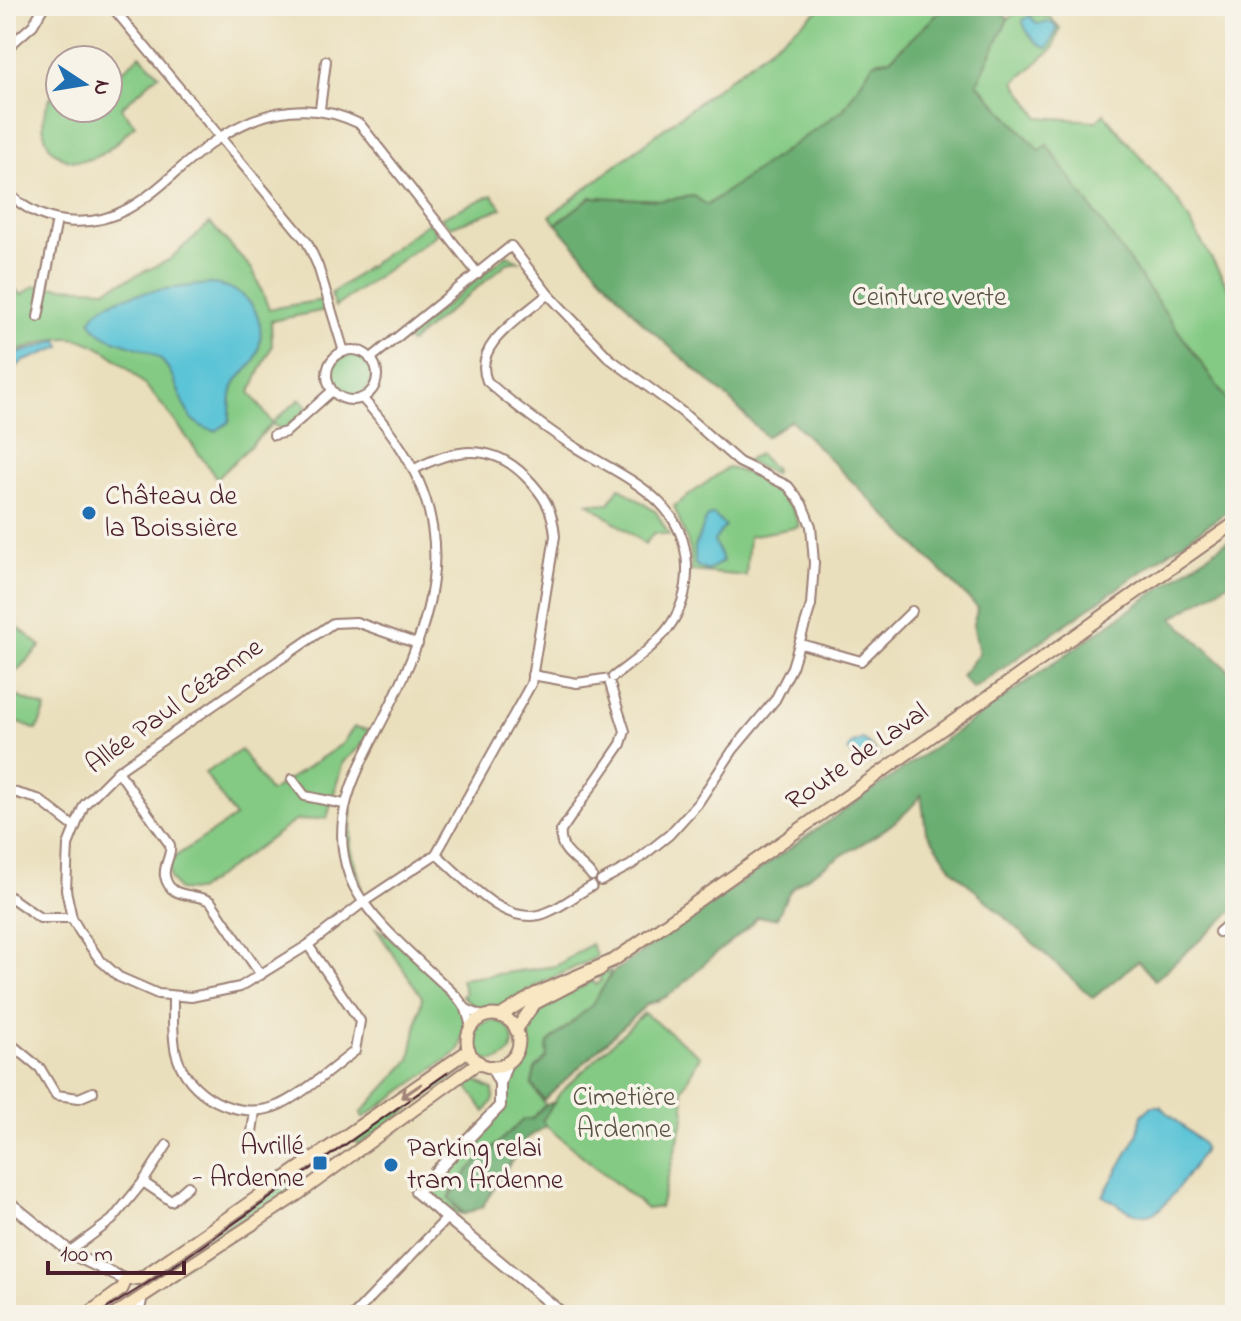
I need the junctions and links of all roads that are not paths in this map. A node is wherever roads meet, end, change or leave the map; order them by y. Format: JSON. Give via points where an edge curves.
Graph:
{"nodes":[{"id":1,"x":44,"y":6,"type":"edge"},
{"id":2,"x":105,"y":6,"type":"edge"},
{"id":3,"x":6,"y":48,"type":"edge"},
{"id":4,"x":326,"y":61,"type":"dead end"},
{"id":5,"x":320,"y":109,"type":"junction"},
{"id":6,"x":222,"y":136,"type":"junction"},
{"id":7,"x":6,"y":191,"type":"edge"},
{"id":8,"x":57,"y":220,"type":"junction"},
{"id":9,"x":478,"y":274,"type":"junction"},
{"id":10,"x":548,"y":294,"type":"junction"},
{"id":11,"x":38,"y":317,"type":"dead end"},
{"id":12,"x":344,"y":352,"type":"junction"},
{"id":13,"x":370,"y":359,"type":"junction"},
{"id":14,"x":330,"y":393,"type":"junction"},
{"id":15,"x":362,"y":398,"type":"junction"},
{"id":16,"x":274,"y":435,"type":"dead end"},
{"id":17,"x":413,"y":470,"type":"junction"},
{"id":18,"x":1235,"y":523,"type":"edge"},
{"id":19,"x":912,"y":611,"type":"dead end"},
{"id":20,"x":418,"y":644,"type":"junction"},
{"id":21,"x":801,"y":644,"type":"junction"},
{"id":22,"x":532,"y":675,"type":"junction"},
{"id":23,"x":609,"y":680,"type":"junction"},
{"id":24,"x":118,"y":771,"type":"junction"},
{"id":25,"x":292,"y":779,"type":"dead end"},
{"id":26,"x":6,"y":790,"type":"edge"},
{"id":27,"x":344,"y":804,"type":"junction"},
{"id":28,"x":73,"y":826,"type":"junction"},
{"id":29,"x":436,"y":854,"type":"junction"},
{"id":30,"x":595,"y":881,"type":"junction"},
{"id":31,"x":6,"y":894,"type":"edge"},
{"id":32,"x":365,"y":901,"type":"junction"},
{"id":33,"x":72,"y":918,"type":"junction"},
{"id":34,"x":1235,"y":918,"type":"edge"},
{"id":35,"x":1219,"y":932,"type":"dead end"},
{"id":36,"x":308,"y":945,"type":"junction"},
{"id":37,"x":614,"y":960,"type":"junction"},
{"id":38,"x":261,"y":975,"type":"junction"},
{"id":39,"x":173,"y":997,"type":"junction"},
{"id":40,"x":466,"y":1009,"type":"junction"},
{"id":41,"x":500,"y":1016,"type":"junction"},
{"id":42,"x":484,"y":1017,"type":"junction"},
{"id":43,"x":471,"y":1027,"type":"junction"},
{"id":44,"x":516,"y":1030,"type":"junction"},
{"id":45,"x":6,"y":1040,"type":"edge"},
{"id":46,"x":469,"y":1050,"type":"junction"},
{"id":47,"x":479,"y":1062,"type":"junction"},
{"id":48,"x":507,"y":1062,"type":"junction"},
{"id":49,"x":491,"y":1066,"type":"junction"},
{"id":50,"x":500,"y":1083,"type":"junction"},
{"id":51,"x":93,"y":1092,"type":"dead end"},
{"id":52,"x":255,"y":1111,"type":"junction"},
{"id":53,"x":252,"y":1132,"type":"dead end"},
{"id":54,"x":167,"y":1145,"type":"dead end"},
{"id":55,"x":143,"y":1182,"type":"junction"},
{"id":56,"x":188,"y":1186,"type":"dead end"},
{"id":57,"x":6,"y":1200,"type":"edge"},
{"id":58,"x":447,"y":1218,"type":"junction"},
{"id":59,"x":69,"y":1252,"type":"junction"},
{"id":60,"x":141,"y":1278,"type":"junction"},
{"id":61,"x":124,"y":1284,"type":"junction"},
{"id":62,"x":140,"y":1299,"type":"junction"},
{"id":63,"x":360,"y":1313,"type":"edge"},
{"id":64,"x":86,"y":1315,"type":"edge"},
{"id":65,"x":114,"y":1315,"type":"edge"},
{"id":66,"x":139,"y":1315,"type":"edge"},
{"id":67,"x":564,"y":1315,"type":"edge"}],
"edges":[{"from":1,"to":3,"type":"street","via":[[33,25]]},
{"from":2,"to":6,"type":"street","via":[[113,8]]},
{"from":4,"to":5,"type":"street"},
{"from":5,"to":6,"type":"street","via":[[287,110]]},
{"from":5,"to":9,"type":"street","via":[[360,124]]},
{"from":6,"to":8,"type":"street","via":[[126,211],[91,221]]},
{"from":6,"to":12,"type":"street","via":[[307,242]]},
{"from":7,"to":8,"type":"street","via":[[27,208]]},
{"from":8,"to":11,"type":"street"},
{"from":9,"to":10,"type":"street","via":[[511,246]]},
{"from":9,"to":13,"type":"street"},
{"from":10,"to":21,"type":"street","via":[[630,376],[739,462],[796,494],[811,526],[814,563]]},
{"from":10,"to":23,"type":"street","via":[[487,348],[482,370],[487,381],[569,443],[654,495],[677,522],[686,545],[682,601],[670,627],[655,647]]},
{"from":12,"to":13,"type":"street","via":[[360,352]]},
{"from":12,"to":14,"type":"street","via":[[328,368]]},
{"from":13,"to":15,"type":"street","via":[[376,380]]},
{"from":14,"to":15,"type":"street","via":[[347,400]]},
{"from":14,"to":16,"type":"street","via":[[286,432]]},
{"from":15,"to":17,"type":"street"},
{"from":17,"to":20,"type":"street","via":[[435,527],[436,553]]},
{"from":17,"to":22,"type":"street","via":[[453,455],[498,455],[515,466],[548,504],[555,536]]},
{"from":18,"to":37,"type":"main road","name":"Route de Laval"},
{"from":19,"to":21,"type":"street","via":[[861,661]]},
{"from":20,"to":24,"type":"street","name":"Allée Paul Cézanne","via":[[356,622],[333,623]]},
{"from":20,"to":27,"type":"street"},
{"from":21,"to":30,"type":"street","via":[[775,700],[698,803],[659,844]]},
{"from":22,"to":23,"type":"street","via":[[577,683]]},
{"from":22,"to":29,"type":"street","via":[[520,706]]},
{"from":23,"to":30,"type":"street","via":[[625,731],[621,744],[560,839]]},
{"from":24,"to":28,"type":"street","name":"Allée Paul Cézanne","via":[[94,792]]},
{"from":24,"to":38,"type":"street","via":[[170,845],[168,885],[183,896],[211,902]]},
{"from":25,"to":27,"type":"street","via":[[305,796]]},
{"from":26,"to":28,"type":"street","via":[[38,799]]},
{"from":27,"to":32,"type":"street","via":[[341,847],[349,878]]},
{"from":28,"to":33,"type":"street","name":"Allée Paul Cézanne","via":[[65,875]]},
{"from":29,"to":30,"type":"street","via":[[507,913],[520,917],[549,912]]},
{"from":29,"to":32,"type":"street","name":"Allée Paul Cézanne"},
{"from":31,"to":33,"type":"street","via":[[40,918]]},
{"from":32,"to":36,"type":"street","name":"Allée Paul Cézanne"},
{"from":32,"to":40,"type":"street"},
{"from":33,"to":39,"type":"street","name":"Allée Paul Cézanne","via":[[89,946],[119,977]]},
{"from":34,"to":35,"type":"street"},
{"from":36,"to":38,"type":"street","name":"Allée Paul Cézanne"},
{"from":36,"to":52,"type":"street","via":[[360,1021],[355,1051],[278,1105]]},
{"from":37,"to":41,"type":"main road","name":"Route de Laval","via":[[535,994]]},
{"from":37,"to":44,"type":"main road","via":[[534,1004]]},
{"from":38,"to":39,"type":"street","name":"Allée Paul Cézanne","via":[[221,994]]},
{"from":39,"to":52,"type":"street","via":[[177,1055],[190,1082],[214,1102]]},
{"from":40,"to":42,"type":"street"},
{"from":40,"to":43,"type":"street"},
{"from":41,"to":42,"type":"main road"},
{"from":41,"to":44,"type":"main road"},
{"from":42,"to":43,"type":"main road"},
{"from":43,"to":46,"type":"main road"},
{"from":44,"to":48,"type":"main road","via":[[517,1048]]},
{"from":45,"to":51,"type":"street","via":[[40,1068],[56,1095],[79,1098]]},
{"from":46,"to":47,"type":"main road"},
{"from":46,"to":60,"type":"main road","one_way":true},
{"from":47,"to":49,"type":"main road"},
{"from":47,"to":62,"type":"main road","via":[[309,1187]]},
{"from":48,"to":49,"type":"main road"},
{"from":48,"to":50,"type":"street"},
{"from":49,"to":50,"type":"street"},
{"from":50,"to":58,"type":"street","via":[[497,1110],[416,1192]]},
{"from":52,"to":53,"type":"street"},
{"from":54,"to":55,"type":"street"},
{"from":55,"to":56,"type":"street","via":[[171,1201]]},
{"from":55,"to":59,"type":"street","via":[[112,1220]]},
{"from":57,"to":59,"type":"street"},
{"from":58,"to":63,"type":"street"},
{"from":58,"to":67,"type":"street"},
{"from":59,"to":61,"type":"street"},
{"from":60,"to":61,"type":"main road"},
{"from":60,"to":62,"type":"main road","via":[[147,1285]]},
{"from":61,"to":62,"type":"main road","via":[[125,1297]]},
{"from":61,"to":64,"type":"main road"},
{"from":62,"to":65,"type":"main road"},
{"from":62,"to":66,"type":"street"}]}
